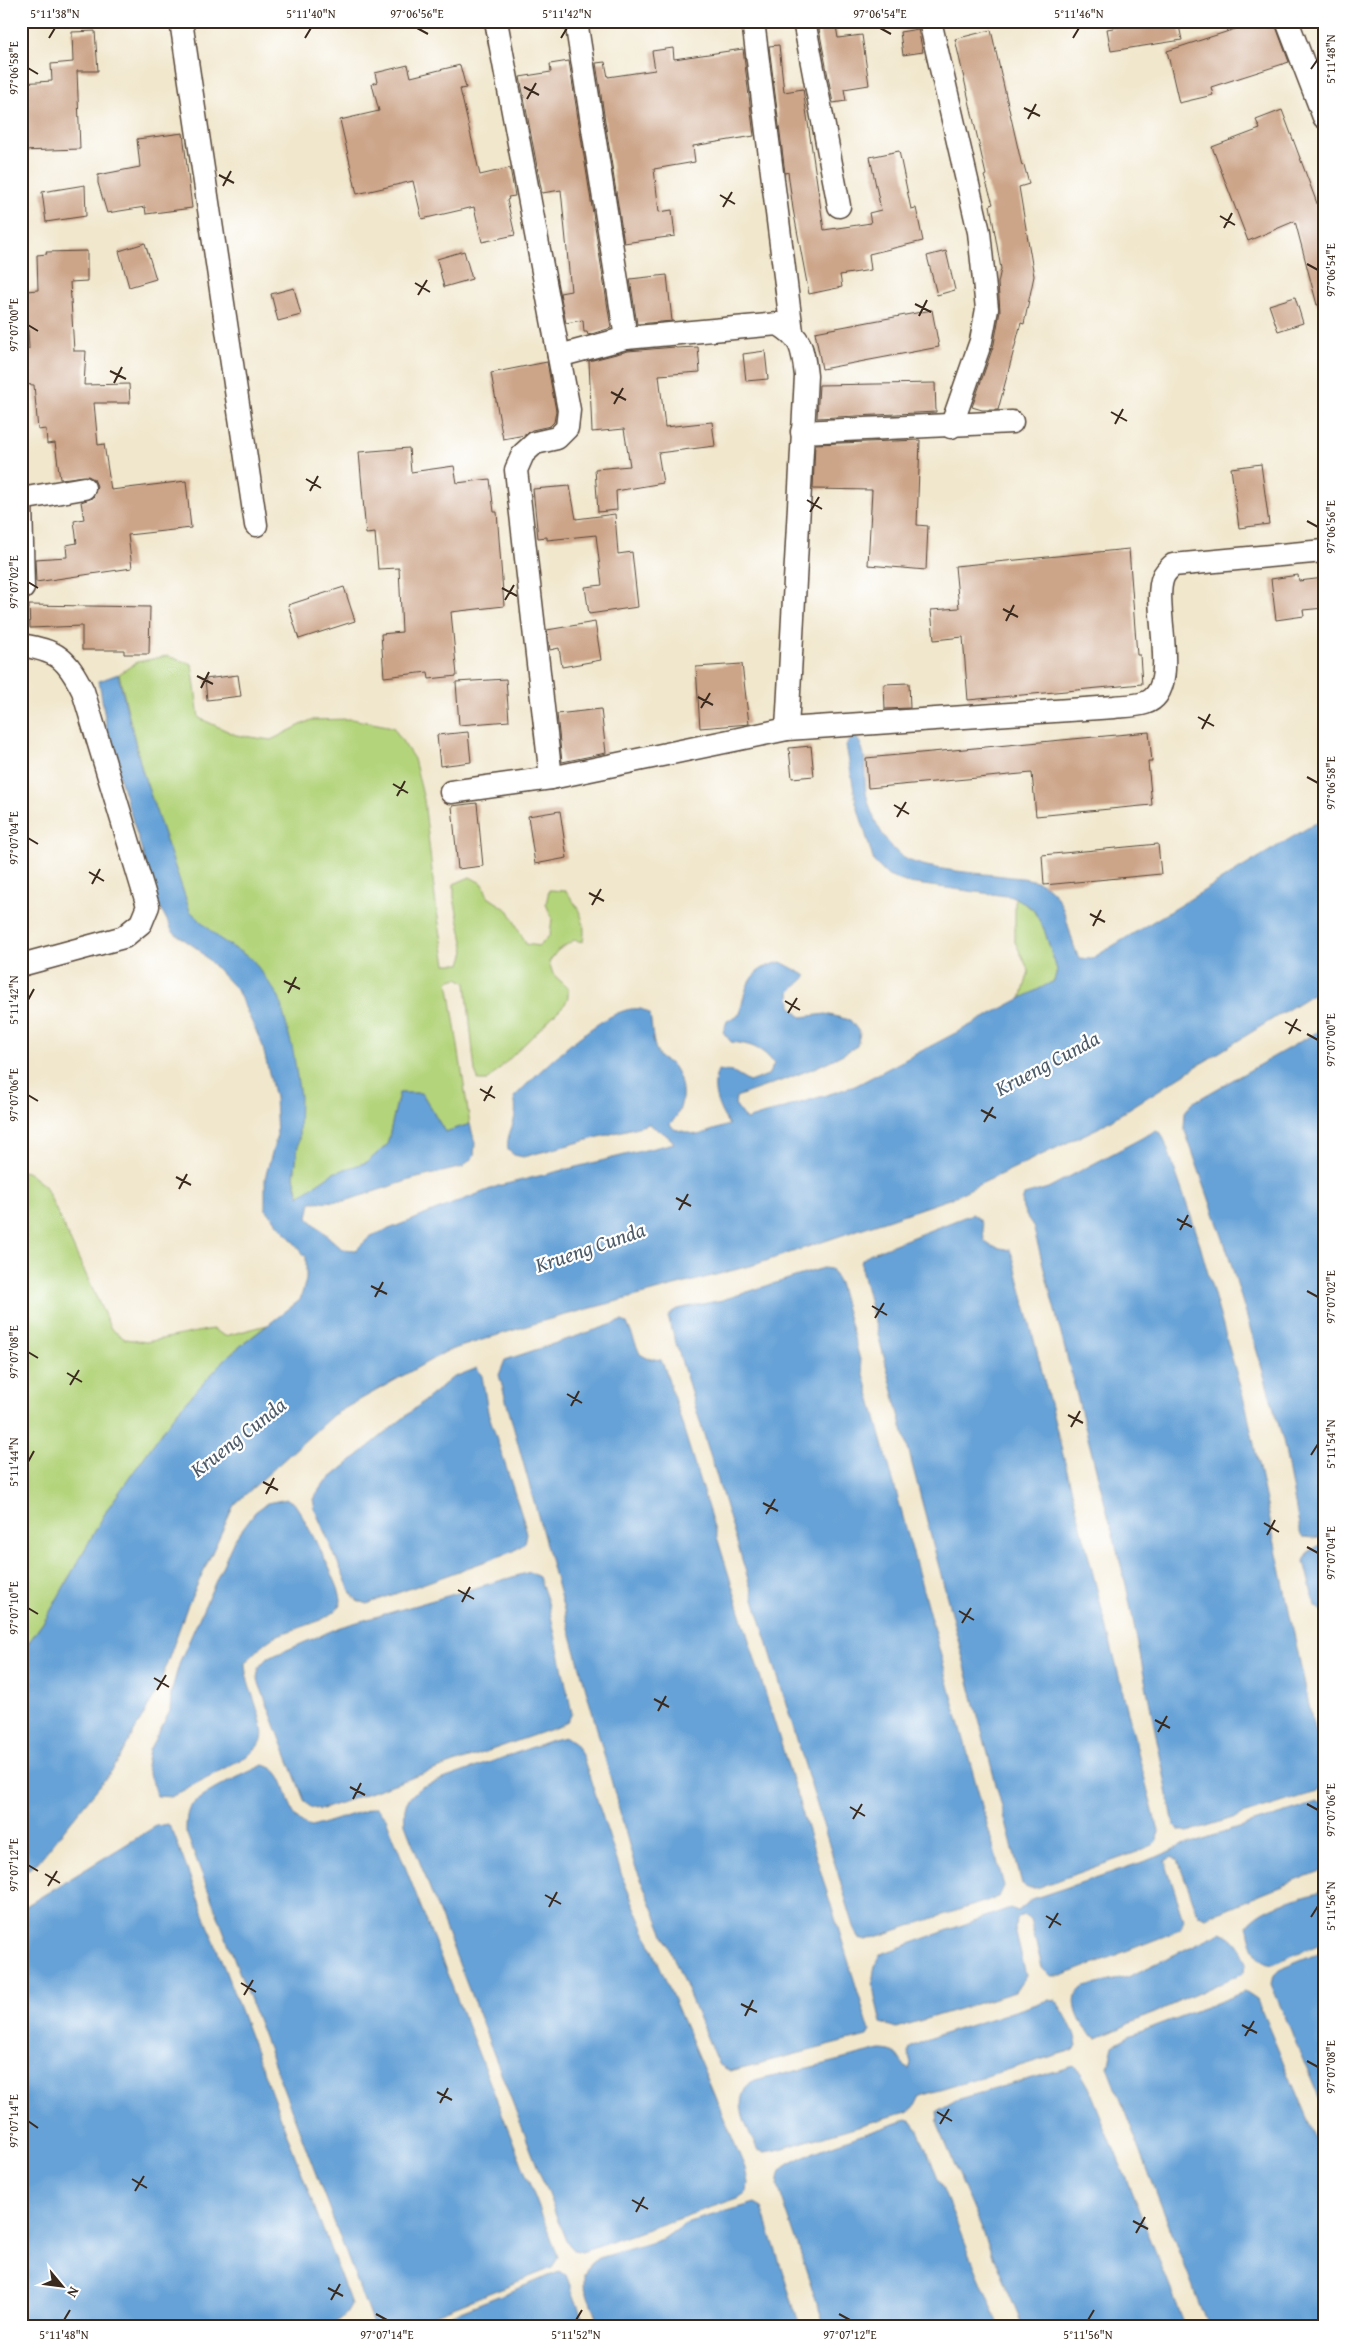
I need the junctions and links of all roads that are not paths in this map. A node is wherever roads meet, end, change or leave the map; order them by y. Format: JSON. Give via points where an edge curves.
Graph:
{"nodes":[{"id":1,"x":181,"y":21,"type":"edge"},
{"id":2,"x":496,"y":21,"type":"edge"},
{"id":3,"x":576,"y":21,"type":"edge"},
{"id":4,"x":753,"y":21,"type":"edge"},
{"id":5,"x":804,"y":21,"type":"edge"},
{"id":6,"x":930,"y":21,"type":"edge"},
{"id":7,"x":1287,"y":21,"type":"edge"},
{"id":8,"x":1324,"y":117,"type":"edge"},
{"id":9,"x":839,"y":206,"type":"dead end"},
{"id":10,"x":792,"y":332,"type":"junction"},
{"id":11,"x":626,"y":338,"type":"junction"},
{"id":12,"x":559,"y":356,"type":"junction"},
{"id":13,"x":1012,"y":422,"type":"dead end"},
{"id":14,"x":950,"y":426,"type":"junction"},
{"id":15,"x":802,"y":432,"type":"junction"},
{"id":16,"x":84,"y":488,"type":"dead end"},
{"id":17,"x":21,"y":501,"type":"edge"},
{"id":18,"x":256,"y":525,"type":"dead end"},
{"id":19,"x":1324,"y":551,"type":"edge"},
{"id":20,"x":23,"y":588,"type":"dead end"},
{"id":21,"x":21,"y":645,"type":"edge"},
{"id":22,"x":787,"y":729,"type":"junction"},
{"id":23,"x":552,"y":778,"type":"junction"},
{"id":24,"x":451,"y":792,"type":"dead end"},
{"id":25,"x":21,"y":965,"type":"edge"}],
"edges":[{"from":1,"to":18,"type":"street"},
{"from":2,"to":12,"type":"street"},
{"from":3,"to":11,"type":"street"},
{"from":4,"to":10,"type":"street"},
{"from":5,"to":9,"type":"street"},
{"from":6,"to":14,"type":"street","via":[[979,232],[987,310],[981,341]]},
{"from":7,"to":8,"type":"street"},
{"from":10,"to":11,"type":"street","via":[[778,324]]},
{"from":10,"to":15,"type":"street","via":[[803,350],[806,376]]},
{"from":11,"to":12,"type":"street"},
{"from":12,"to":23,"type":"street","via":[[569,410],[566,428],[558,438],[535,443],[523,454],[516,470]]},
{"from":13,"to":14,"type":"street"},
{"from":14,"to":15,"type":"street"},
{"from":15,"to":22,"type":"street"},
{"from":16,"to":17,"type":"street"},
{"from":17,"to":20,"type":"street"},
{"from":19,"to":22,"type":"street","via":[[1173,565],[1163,576],[1160,592],[1164,677],[1158,692],[1146,703]]},
{"from":21,"to":25,"type":"street","via":[[46,649],[60,656],[83,690],[148,906],[141,923],[124,937]]},
{"from":22,"to":23,"type":"street"},
{"from":23,"to":24,"type":"street"}]}
